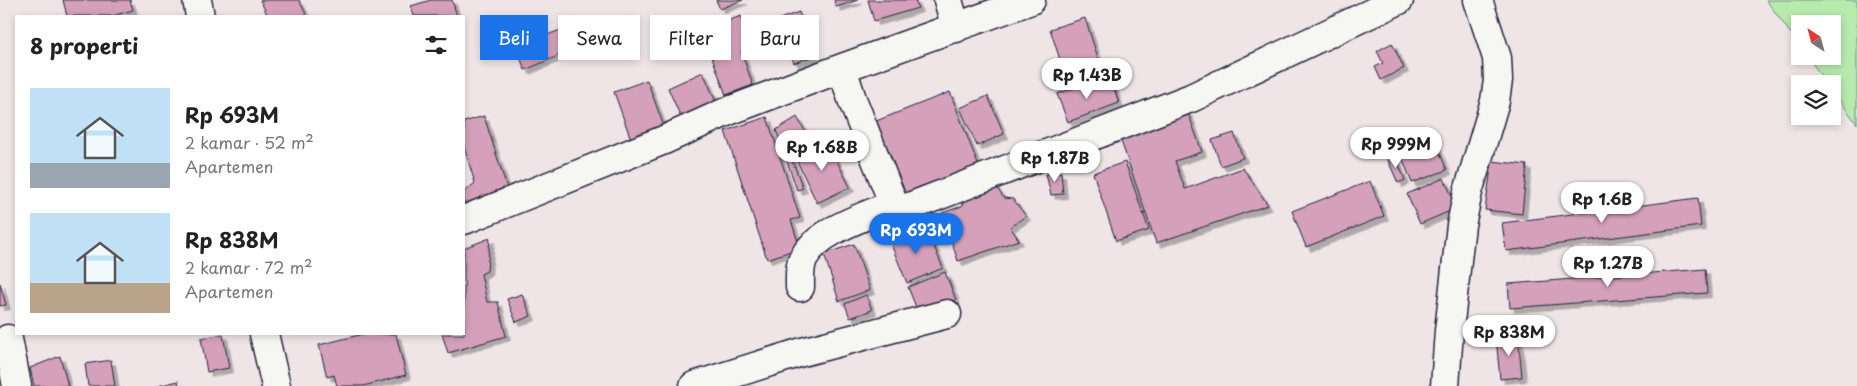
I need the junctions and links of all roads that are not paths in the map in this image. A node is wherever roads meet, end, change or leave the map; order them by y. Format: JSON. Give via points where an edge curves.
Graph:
{"nodes":[{"id":1,"x":197,"y":0,"type":"edge"},
{"id":2,"x":948,"y":0,"type":"edge"},
{"id":3,"x":1031,"y":0,"type":"edge"},
{"id":4,"x":1399,"y":0,"type":"edge"},
{"id":5,"x":1478,"y":0,"type":"edge"},
{"id":6,"x":200,"y":15,"type":"edge"},
{"id":7,"x":956,"y":28,"type":"junction"},
{"id":8,"x":842,"y":68,"type":"junction"},
{"id":9,"x":894,"y":204,"type":"junction"},
{"id":10,"x":465,"y":220,"type":"edge"},
{"id":11,"x":800,"y":288,"type":"dead end"},
{"id":12,"x":947,"y":314,"type":"dead end"},
{"id":13,"x":264,"y":335,"type":"edge"},
{"id":14,"x":11,"y":338,"type":"edge"},
{"id":15,"x":18,"y":386,"type":"edge"},
{"id":16,"x":276,"y":386,"type":"edge"},
{"id":17,"x":694,"y":386,"type":"edge"},
{"id":18,"x":1445,"y":386,"type":"edge"}],
"edges":[{"from":1,"to":6,"type":"street"},
{"from":2,"to":7,"type":"street"},
{"from":3,"to":7,"type":"street"},
{"from":4,"to":9,"type":"street","via":[[1191,98],[911,206],[900,208]]},
{"from":5,"to":18,"type":"street","via":[[1497,58],[1498,80],[1461,225]]},
{"from":7,"to":8,"type":"street"},
{"from":8,"to":9,"type":"street"},
{"from":8,"to":10,"type":"street"},
{"from":9,"to":11,"type":"street","via":[[839,228],[812,246],[800,269]]},
{"from":12,"to":17,"type":"street","via":[[802,352]]},
{"from":13,"to":16,"type":"street"},
{"from":14,"to":15,"type":"street"}]}
